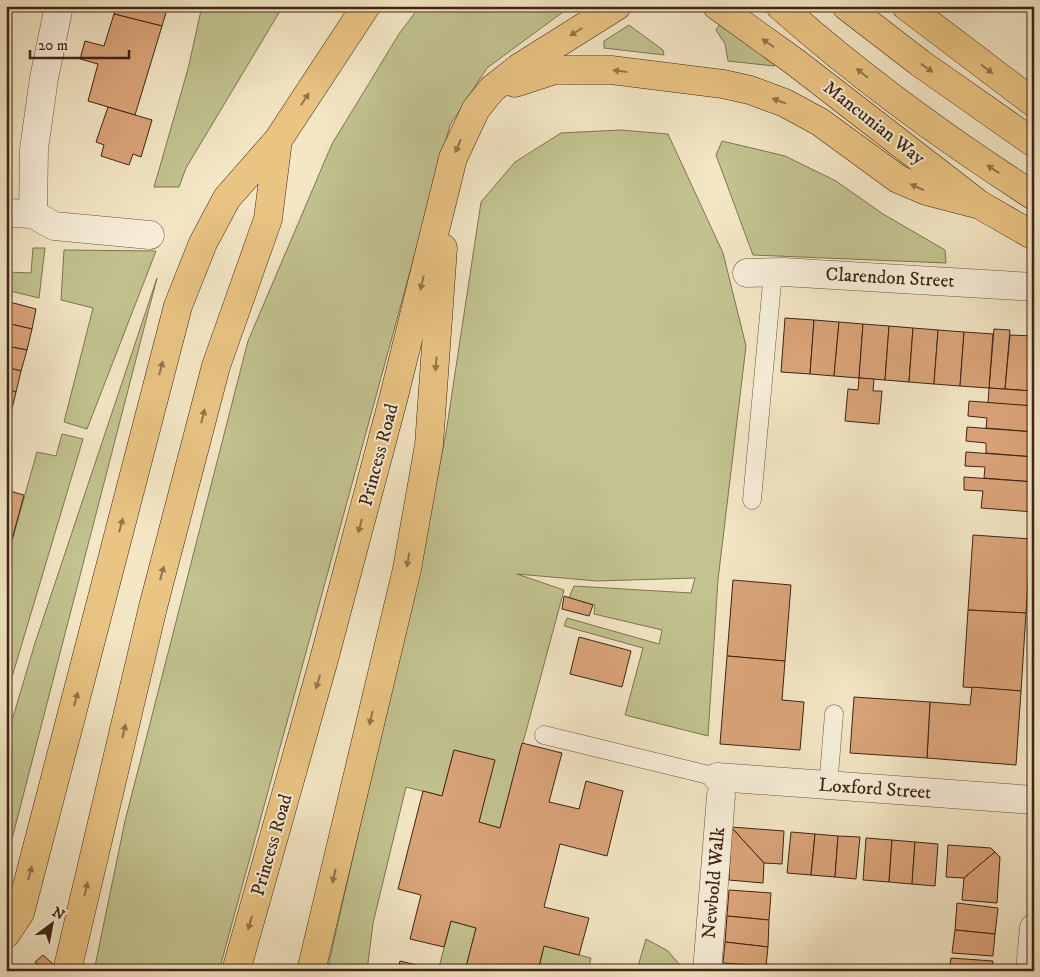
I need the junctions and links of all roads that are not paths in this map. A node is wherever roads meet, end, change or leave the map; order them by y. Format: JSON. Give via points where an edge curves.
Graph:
{"nodes":[{"id":1,"x":59,"y":6,"type":"edge"},
{"id":2,"x":366,"y":6,"type":"edge"},
{"id":3,"x":617,"y":6,"type":"edge"},
{"id":4,"x":717,"y":6,"type":"edge"},
{"id":5,"x":780,"y":6,"type":"edge"},
{"id":6,"x":846,"y":6,"type":"edge"},
{"id":7,"x":906,"y":6,"type":"edge"},
{"id":8,"x":1034,"y":103,"type":"edge"},
{"id":9,"x":476,"y":109,"type":"junction"},
{"id":10,"x":278,"y":140,"type":"junction"},
{"id":11,"x":1034,"y":143,"type":"edge"},
{"id":12,"x":446,"y":185,"type":"junction"},
{"id":13,"x":1034,"y":196,"type":"edge"},
{"id":14,"x":980,"y":205,"type":"junction"},
{"id":15,"x":6,"y":213,"type":"edge"},
{"id":16,"x":33,"y":214,"type":"junction"},
{"id":17,"x":150,"y":235,"type":"dead end"},
{"id":18,"x":1034,"y":236,"type":"edge"},
{"id":19,"x":760,"y":272,"type":"joint"},
{"id":20,"x":1034,"y":287,"type":"edge"},
{"id":21,"x":752,"y":500,"type":"dead end"},
{"id":22,"x":834,"y":714,"type":"dead end"},
{"id":23,"x":544,"y":735,"type":"dead end"},
{"id":24,"x":828,"y":786,"type":"junction"},
{"id":25,"x":719,"y":787,"type":"junction"},
{"id":26,"x":1034,"y":800,"type":"edge"},
{"id":27,"x":1034,"y":928,"type":"edge"},
{"id":28,"x":6,"y":934,"type":"edge"},
{"id":29,"x":68,"y":971,"type":"edge"},
{"id":30,"x":236,"y":971,"type":"edge"},
{"id":31,"x":311,"y":971,"type":"edge"},
{"id":32,"x":707,"y":971,"type":"edge"},
{"id":33,"x":1030,"y":971,"type":"edge"}],
"edges":[{"from":1,"to":16,"type":"street","via":[[34,148]]},
{"from":10,"to":2,"type":"highway","one_way":true},
{"from":3,"to":9,"type":"highway","name":"Princess Road","one_way":true,"via":[[520,67],[492,89]]},
{"from":14,"to":4,"type":"highway","name":"Mancunian Way","one_way":true},
{"from":13,"to":5,"type":"highway","name":"Mancunian Way","one_way":true,"via":[[870,80]]},
{"from":6,"to":11,"type":"highway","one_way":true},
{"from":7,"to":8,"type":"highway","one_way":true},
{"from":9,"to":12,"type":"highway","name":"Princess Road","one_way":true,"via":[[453,158]]},
{"from":14,"to":9,"type":"highway","one_way":true,"via":[[926,191],[898,179],[820,122],[750,90],[723,84],[611,70],[555,70],[521,80]]},
{"from":28,"to":10,"type":"highway","one_way":true,"via":[[20,913],[178,306],[203,243],[227,198]]},
{"from":29,"to":10,"type":"highway","one_way":true,"via":[[153,607],[216,366],[268,218]]},
{"from":12,"to":30,"type":"highway","name":"Princess Road","one_way":true,"via":[[328,644]]},
{"from":12,"to":31,"type":"highway","one_way":true,"via":[[440,316],[427,454],[407,568]]},
{"from":14,"to":18,"type":"highway","name":"Mancunian Way"},
{"from":15,"to":16,"type":"street"},
{"from":16,"to":17,"type":"street","via":[[54,226]]},
{"from":19,"to":20,"type":"street","name":"Clarendon Street"},
{"from":19,"to":21,"type":"lane"},
{"from":22,"to":24,"type":"lane"},
{"from":23,"to":25,"type":"lane"},
{"from":24,"to":25,"type":"street","name":"Loxford Street"},
{"from":24,"to":26,"type":"street","name":"Loxford Street"},
{"from":25,"to":32,"type":"street","name":"Newbold Walk"},
{"from":27,"to":33,"type":"street"}]}
